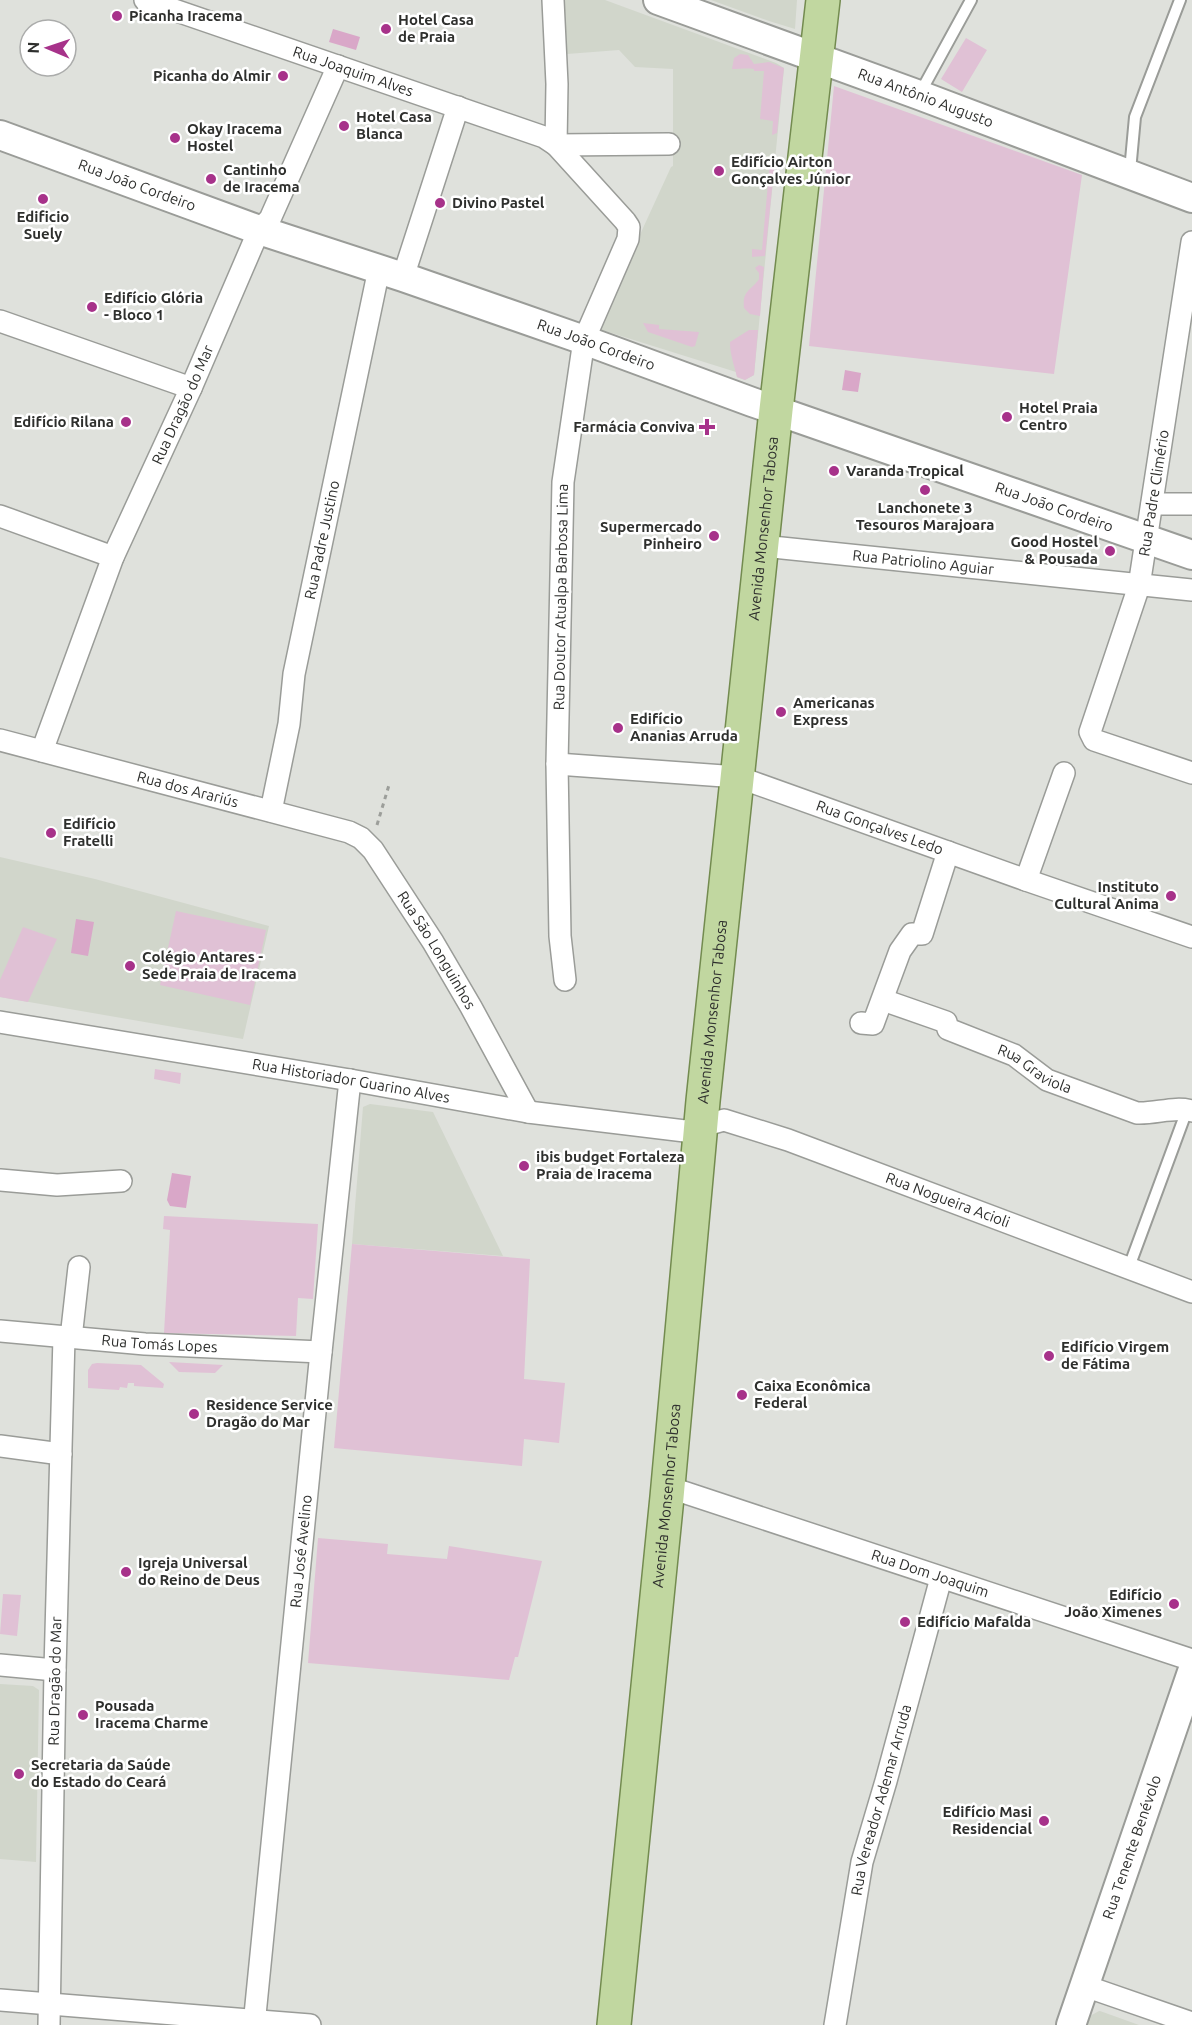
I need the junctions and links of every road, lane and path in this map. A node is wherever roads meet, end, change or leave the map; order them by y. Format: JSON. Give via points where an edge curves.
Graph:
{"nodes":[{"id":1,"x":145,"y":0,"type":"edge"},
{"id":2,"x":553,"y":0,"type":"edge"},
{"id":3,"x":658,"y":0,"type":"edge"},
{"id":4,"x":823,"y":0,"type":"edge"},
{"id":5,"x":971,"y":0,"type":"edge"},
{"id":6,"x":1180,"y":0,"type":"edge"},
{"id":7,"x":817,"y":57,"type":"junction"},
{"id":8,"x":338,"y":66,"type":"junction"},
{"id":9,"x":919,"y":95,"type":"junction"},
{"id":10,"x":458,"y":107,"type":"junction"},
{"id":11,"x":0,"y":135,"type":"edge"},
{"id":12,"x":669,"y":144,"type":"dead end"},
{"id":13,"x":556,"y":145,"type":"junction"},
{"id":14,"x":1129,"y":175,"type":"junction"},
{"id":15,"x":1192,"y":198,"type":"edge"},
{"id":16,"x":259,"y":230,"type":"junction"},
{"id":17,"x":1192,"y":242,"type":"edge"},
{"id":18,"x":391,"y":273,"type":"junction"},
{"id":19,"x":0,"y":321,"type":"edge"},
{"id":20,"x":584,"y":340,"type":"junction"},
{"id":21,"x":191,"y":388,"type":"junction"},
{"id":22,"x":776,"y":410,"type":"junction"},
{"id":23,"x":1152,"y":504,"type":"junction"},
{"id":24,"x":1192,"y":504,"type":"edge"},
{"id":25,"x":0,"y":516,"type":"edge"},
{"id":26,"x":1147,"y":539,"type":"junction"},
{"id":27,"x":762,"y":546,"type":"junction"},
{"id":28,"x":1192,"y":555,"type":"edge"},
{"id":29,"x":113,"y":557,"type":"junction"},
{"id":30,"x":1139,"y":586,"type":"junction"},
{"id":31,"x":1192,"y":590,"type":"edge"},
{"id":32,"x":0,"y":740,"type":"edge"},
{"id":33,"x":42,"y":751,"type":"junction"},
{"id":34,"x":557,"y":764,"type":"junction"},
{"id":35,"x":1064,"y":773,"type":"dead end"},
{"id":36,"x":1192,"y":773,"type":"edge"},
{"id":37,"x":738,"y":777,"type":"junction"},
{"id":38,"x":389,"y":785,"type":"dead end"},
{"id":39,"x":272,"y":811,"type":"junction"},
{"id":40,"x":371,"y":847,"type":"junction"},
{"id":41,"x":948,"y":852,"type":"junction"},
{"id":42,"x":1026,"y":880,"type":"junction"},
{"id":43,"x":1192,"y":936,"type":"edge"},
{"id":44,"x":565,"y":980,"type":"dead end"},
{"id":45,"x":883,"y":1000,"type":"junction"},
{"id":46,"x":0,"y":1022,"type":"edge"},
{"id":47,"x":861,"y":1023,"type":"dead end"},
{"id":48,"x":350,"y":1080,"type":"junction"},
{"id":49,"x":1189,"y":1110,"type":"edge"},
{"id":50,"x":528,"y":1112,"type":"junction"},
{"id":51,"x":701,"y":1126,"type":"junction"},
{"id":52,"x":0,"y":1180,"type":"edge"},
{"id":53,"x":121,"y":1181,"type":"dead end"},
{"id":54,"x":79,"y":1267,"type":"dead end"},
{"id":55,"x":1129,"y":1267,"type":"junction"},
{"id":56,"x":1192,"y":1292,"type":"edge"},
{"id":57,"x":0,"y":1331,"type":"edge"},
{"id":58,"x":67,"y":1337,"type":"junction"},
{"id":59,"x":321,"y":1352,"type":"junction"},
{"id":60,"x":0,"y":1446,"type":"edge"},
{"id":61,"x":61,"y":1454,"type":"junction"},
{"id":62,"x":668,"y":1486,"type":"junction"},
{"id":63,"x":941,"y":1578,"type":"junction"},
{"id":64,"x":1192,"y":1660,"type":"edge"},
{"id":65,"x":0,"y":1665,"type":"edge"},
{"id":66,"x":55,"y":1670,"type":"junction"},
{"id":67,"x":1192,"y":1672,"type":"edge"},
{"id":68,"x":1085,"y":1986,"type":"junction"},
{"id":69,"x":0,"y":2000,"type":"edge"},
{"id":70,"x":50,"y":2003,"type":"junction"},
{"id":71,"x":255,"y":2023,"type":"edge"},
{"id":72,"x":1192,"y":2023,"type":"edge"},
{"id":73,"x":50,"y":2025,"type":"edge"},
{"id":74,"x":310,"y":2025,"type":"edge"},
{"id":75,"x":614,"y":2025,"type":"edge"},
{"id":76,"x":835,"y":2025,"type":"edge"},
{"id":77,"x":1071,"y":2025,"type":"edge"}],
"edges":[{"from":1,"to":8,"type":"street","name":"Rua Joaquim Alves"},
{"from":2,"to":13,"type":"street"},
{"from":3,"to":7,"type":"street","name":"Rua Antônio Augusto"},
{"from":4,"to":7,"type":"main road","name":"Avenida Monsenhor Tabosa"},
{"from":5,"to":9,"type":"lane"},
{"from":6,"to":14,"type":"lane","via":[[1136,117]]},
{"from":7,"to":9,"type":"street","name":"Rua Antônio Augusto"},
{"from":7,"to":22,"type":"main road","name":"Avenida Monsenhor Tabosa"},
{"from":8,"to":10,"type":"street","name":"Rua Joaquim Alves"},
{"from":8,"to":16,"type":"street","name":"Rua Dragão do Mar","via":[[270,219]]},
{"from":9,"to":14,"type":"street","name":"Rua Antônio Augusto"},
{"from":10,"to":13,"type":"street","name":"Rua Joaquim Alves","via":[[544,137]]},
{"from":10,"to":18,"type":"street","name":"Rua Padre Justino"},
{"from":11,"to":16,"type":"street","name":"Rua João Cordeiro"},
{"from":12,"to":13,"type":"street","name":"Rua Joaquim Alves"},
{"from":13,"to":20,"type":"street","name":"Rua Doutor Atualpa Barbosa Lima","via":[[629,227],[628,239]]},
{"from":14,"to":15,"type":"street","name":"Rua Antônio Augusto"},
{"from":16,"to":18,"type":"street","name":"Rua João Cordeiro"},
{"from":16,"to":21,"type":"street","name":"Rua Dragão do Mar"},
{"from":17,"to":23,"type":"street","name":"Rua Padre Climério"},
{"from":18,"to":20,"type":"street","name":"Rua João Cordeiro"},
{"from":18,"to":39,"type":"street","name":"Rua Padre Justino","via":[[294,674]]},
{"from":19,"to":21,"type":"street"},
{"from":20,"to":22,"type":"street","name":"Rua João Cordeiro"},
{"from":20,"to":34,"type":"street","name":"Rua Doutor Atualpa Barbosa Lima","via":[[561,504]]},
{"from":21,"to":29,"type":"street","name":"Rua Dragão do Mar"},
{"from":22,"to":26,"type":"street","name":"Rua João Cordeiro"},
{"from":22,"to":27,"type":"main road","name":"Avenida Monsenhor Tabosa"},
{"from":23,"to":24,"type":"street"},
{"from":23,"to":26,"type":"street","name":"Rua Padre Climério"},
{"from":25,"to":29,"type":"street"},
{"from":26,"to":28,"type":"street","name":"Rua João Cordeiro"},
{"from":26,"to":30,"type":"street","name":"Rua Padre Climério"},
{"from":27,"to":30,"type":"street","name":"Rua Patriolino Aguiar"},
{"from":27,"to":37,"type":"main road","name":"Avenida Monsenhor Tabosa"},
{"from":29,"to":33,"type":"street","name":"Rua Dragão do Mar"},
{"from":30,"to":31,"type":"street","name":"Rua Patriolino Aguiar"},
{"from":30,"to":36,"type":"street","name":"Rua Padre Climério","via":[[1090,732],[1092,738]]},
{"from":32,"to":33,"type":"street","name":"Rua dos Arariús"},
{"from":33,"to":39,"type":"street","name":"Rua dos Arariús"},
{"from":34,"to":37,"type":"street","name":"Rua Gonçalves Ledo"},
{"from":34,"to":44,"type":"street","name":"Rua Doutor Atualpa Barbosa Lima","via":[[560,936]]},
{"from":35,"to":42,"type":"street"},
{"from":37,"to":41,"type":"street","name":"Rua Gonçalves Ledo"},
{"from":37,"to":51,"type":"main road","name":"Avenida Monsenhor Tabosa"},
{"from":38,"to":40,"type":"path"},
{"from":39,"to":40,"type":"street","name":"Rua dos Arariús","via":[[356,835]]},
{"from":40,"to":50,"type":"street","name":"Rua São Longuinhos","via":[[433,942]]},
{"from":41,"to":42,"type":"street","name":"Rua Gonçalves Ledo"},
{"from":41,"to":45,"type":"street","via":[[922,934],[912,934],[900,951]]},
{"from":42,"to":43,"type":"street","name":"Rua Gonçalves Ledo"},
{"from":45,"to":47,"type":"street","via":[[873,1024]]},
{"from":45,"to":49,"type":"street","name":"Rua Graviola","via":[[946,1022],[948,1029],[1014,1055],[1047,1080],[1137,1113]]},
{"from":46,"to":48,"type":"street","name":"Rua Historiador Guarino Alves"},
{"from":48,"to":50,"type":"street","name":"Rua Historiador Guarino Alves"},
{"from":48,"to":59,"type":"street","name":"Rua José Avelino"},
{"from":49,"to":55,"type":"lane"},
{"from":50,"to":51,"type":"street","name":"Rua Historiador Guarino Alves","via":[[685,1131]]},
{"from":51,"to":55,"type":"street","name":"Rua Nogueira Acioli","via":[[724,1120],[788,1140]]},
{"from":51,"to":62,"type":"main road","name":"Avenida Monsenhor Tabosa"},
{"from":52,"to":53,"type":"street","via":[[57,1185]]},
{"from":54,"to":58,"type":"street","name":"Rua Dragão do Mar"},
{"from":55,"to":56,"type":"street","name":"Rua Nogueira Acioli"},
{"from":57,"to":58,"type":"street","name":"Rua Tomás Lopes"},
{"from":58,"to":59,"type":"street","name":"Rua Tomás Lopes"},
{"from":58,"to":61,"type":"street","name":"Rua Dragão do Mar"},
{"from":59,"to":71,"type":"street","name":"Rua José Avelino"},
{"from":60,"to":61,"type":"street"},
{"from":61,"to":66,"type":"street","name":"Rua Dragão do Mar"},
{"from":62,"to":63,"type":"street","name":"Rua Dom Joaquim"},
{"from":62,"to":75,"type":"main road","name":"Avenida Monsenhor Tabosa"},
{"from":63,"to":64,"type":"street","name":"Rua Dom Joaquim"},
{"from":63,"to":76,"type":"street","name":"Rua Vereador Ademar Arruda","via":[[862,1862]]},
{"from":65,"to":66,"type":"street"},
{"from":66,"to":70,"type":"street","name":"Rua Dragão do Mar"},
{"from":67,"to":68,"type":"street","name":"Rua Tenente Benévolo"},
{"from":68,"to":72,"type":"street"},
{"from":68,"to":77,"type":"street","name":"Rua Tenente Benévolo"},
{"from":69,"to":70,"type":"street"},
{"from":70,"to":71,"type":"street"},
{"from":70,"to":73,"type":"street","name":"Rua Dragão do Mar"},
{"from":71,"to":74,"type":"street"}]}
